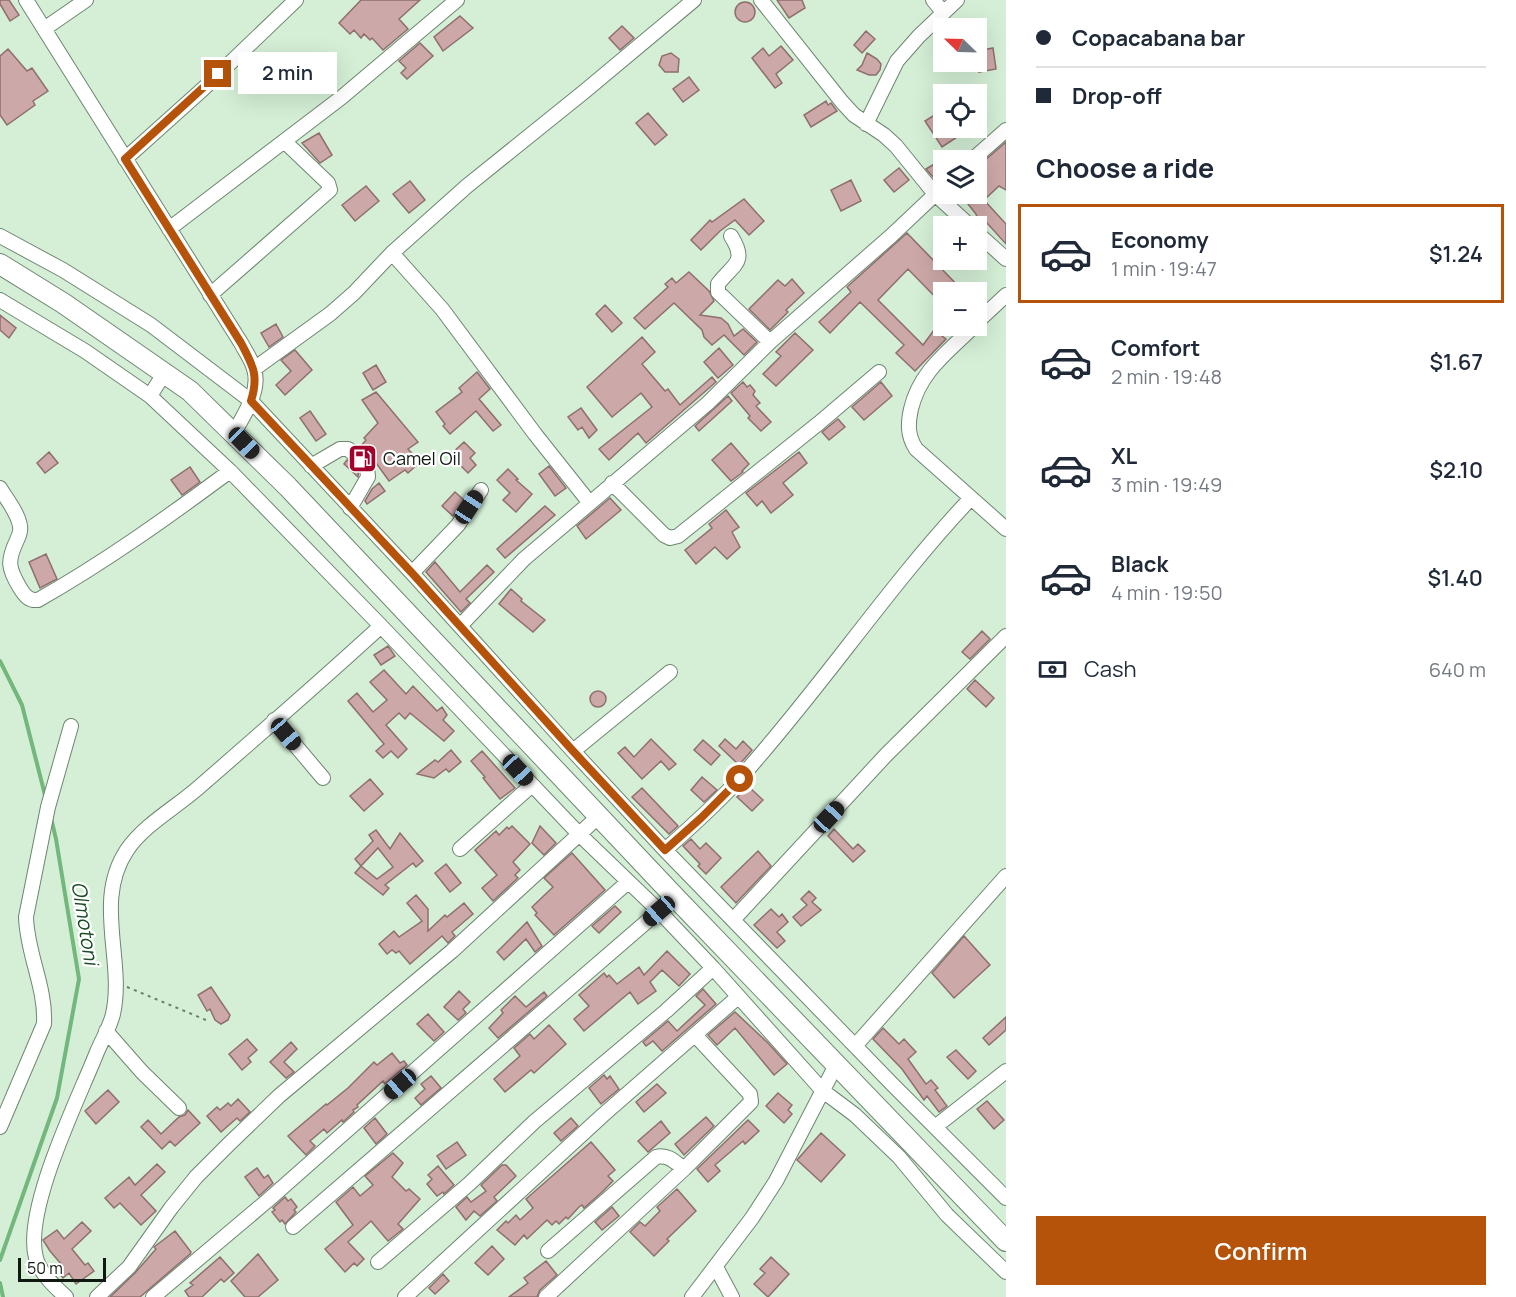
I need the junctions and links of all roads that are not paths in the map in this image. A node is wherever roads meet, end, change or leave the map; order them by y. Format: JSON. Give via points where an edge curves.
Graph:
{"nodes":[{"id":1,"x":26,"y":0,"type":"edge"},
{"id":2,"x":86,"y":0,"type":"edge"},
{"id":3,"x":296,"y":0,"type":"edge"},
{"id":4,"x":457,"y":0,"type":"edge"},
{"id":5,"x":694,"y":0,"type":"edge"},
{"id":6,"x":761,"y":0,"type":"edge"},
{"id":7,"x":933,"y":0,"type":"edge"},
{"id":8,"x":957,"y":0,"type":"edge"},
{"id":9,"x":943,"y":12,"type":"junction"},
{"id":10,"x":44,"y":29,"type":"junction"},
{"id":11,"x":866,"y":123,"type":"junction"},
{"id":12,"x":1006,"y":130,"type":"edge"},
{"id":13,"x":284,"y":141,"type":"junction"},
{"id":14,"x":983,"y":150,"type":"edge"},
{"id":15,"x":125,"y":159,"type":"junction"},
{"id":16,"x":933,"y":184,"type":"edge"},
{"id":17,"x":933,"y":196,"type":"edge"},
{"id":18,"x":951,"y":204,"type":"edge"},
{"id":19,"x":961,"y":216,"type":"edge"},
{"id":20,"x":169,"y":229,"type":"junction"},
{"id":21,"x":0,"y":236,"type":"edge"},
{"id":22,"x":731,"y":236,"type":"dead end"},
{"id":23,"x":987,"y":242,"type":"edge"},
{"id":24,"x":392,"y":253,"type":"junction"},
{"id":25,"x":1006,"y":259,"type":"edge"},
{"id":26,"x":0,"y":264,"type":"edge"},
{"id":27,"x":210,"y":295,"type":"junction"},
{"id":28,"x":1006,"y":295,"type":"edge"},
{"id":29,"x":0,"y":300,"type":"edge"},
{"id":30,"x":987,"y":313,"type":"edge"},
{"id":31,"x":963,"y":336,"type":"edge"},
{"id":32,"x":770,"y":342,"type":"junction"},
{"id":33,"x":254,"y":369,"type":"junction"},
{"id":34,"x":165,"y":372,"type":"junction"},
{"id":35,"x":879,"y":372,"type":"dead end"},
{"id":36,"x":150,"y":396,"type":"junction"},
{"id":37,"x":251,"y":401,"type":"junction"},
{"id":38,"x":234,"y":433,"type":"junction"},
{"id":39,"x":354,"y":454,"type":"dead end"},
{"id":40,"x":311,"y":466,"type":"junction"},
{"id":41,"x":367,"y":468,"type":"dead end"},
{"id":42,"x":230,"y":471,"type":"junction"},
{"id":43,"x":612,"y":483,"type":"junction"},
{"id":44,"x":0,"y":488,"type":"edge"},
{"id":45,"x":481,"y":490,"type":"dead end"},
{"id":46,"x":971,"y":498,"type":"junction"},
{"id":47,"x":589,"y":502,"type":"junction"},
{"id":48,"x":350,"y":508,"type":"junction"},
{"id":49,"x":1006,"y":529,"type":"edge"},
{"id":50,"x":412,"y":573,"type":"junction"},
{"id":51,"x":381,"y":626,"type":"junction"},
{"id":52,"x":460,"y":626,"type":"junction"},
{"id":53,"x":1006,"y":636,"type":"edge"},
{"id":54,"x":670,"y":672,"type":"dead end"},
{"id":55,"x":494,"y":706,"type":"junction"},
{"id":56,"x":274,"y":720,"type":"junction"},
{"id":57,"x":475,"y":725,"type":"junction"},
{"id":58,"x":71,"y":726,"type":"dead end"},
{"id":59,"x":573,"y":751,"type":"junction"},
{"id":60,"x":323,"y":778,"type":"dead end"},
{"id":61,"x":532,"y":785,"type":"junction"},
{"id":62,"x":599,"y":816,"type":"junction"},
{"id":63,"x":579,"y":834,"type":"junction"},
{"id":64,"x":460,"y":849,"type":"dead end"},
{"id":65,"x":665,"y":850,"type":"junction"},
{"id":66,"x":1006,"y":876,"type":"edge"},
{"id":67,"x":628,"y":882,"type":"junction"},
{"id":68,"x":659,"y":911,"type":"junction"},
{"id":69,"x":733,"y":920,"type":"junction"},
{"id":70,"x":713,"y":968,"type":"junction"},
{"id":71,"x":738,"y":997,"type":"junction"},
{"id":72,"x":106,"y":1031,"type":"junction"},
{"id":73,"x":695,"y":1035,"type":"junction"},
{"id":74,"x":855,"y":1046,"type":"junction"},
{"id":75,"x":836,"y":1065,"type":"junction"},
{"id":76,"x":1006,"y":1071,"type":"edge"},
{"id":77,"x":823,"y":1091,"type":"junction"},
{"id":78,"x":179,"y":1108,"type":"dead end"},
{"id":79,"x":0,"y":1127,"type":"edge"},
{"id":80,"x":935,"y":1127,"type":"junction"},
{"id":81,"x":684,"y":1168,"type":"junction"},
{"id":82,"x":1006,"y":1198,"type":"edge"},
{"id":83,"x":293,"y":1227,"type":"dead end"},
{"id":84,"x":1006,"y":1241,"type":"edge"},
{"id":85,"x":548,"y":1251,"type":"dead end"},
{"id":86,"x":378,"y":1262,"type":"dead end"},
{"id":87,"x":716,"y":1267,"type":"junction"},
{"id":88,"x":1006,"y":1272,"type":"edge"},
{"id":89,"x":66,"y":1297,"type":"edge"},
{"id":90,"x":97,"y":1297,"type":"edge"},
{"id":91,"x":153,"y":1297,"type":"edge"},
{"id":92,"x":405,"y":1297,"type":"edge"},
{"id":93,"x":546,"y":1297,"type":"edge"},
{"id":94,"x":692,"y":1297,"type":"edge"},
{"id":95,"x":732,"y":1297,"type":"edge"}],
"edges":[{"from":1,"to":10,"type":"street"},
{"from":2,"to":10,"type":"street"},
{"from":3,"to":15,"type":"street"},
{"from":4,"to":13,"type":"street"},
{"from":5,"to":24,"type":"street","via":[[466,186]]},
{"from":6,"to":11,"type":"street","via":[[842,102]]},
{"from":7,"to":9,"type":"street"},
{"from":8,"to":9,"type":"street"},
{"from":9,"to":11,"type":"street","via":[[897,61]]},
{"from":10,"to":15,"type":"street"},
{"from":11,"to":16,"type":"street","via":[[884,135]]},
{"from":12,"to":14,"type":"street"},
{"from":13,"to":20,"type":"street"},
{"from":13,"to":27,"type":"street","via":[[328,183],[330,190]]},
{"from":15,"to":20,"type":"street"},
{"from":17,"to":32,"type":"street"},
{"from":18,"to":19,"type":"street"},
{"from":20,"to":27,"type":"street"},
{"from":21,"to":37,"type":"street","via":[[150,325]]},
{"from":22,"to":32,"type":"street","via":[[739,257],[718,285],[718,292]]},
{"from":23,"to":25,"type":"street"},
{"from":24,"to":33,"type":"street","via":[[330,314]]},
{"from":24,"to":47,"type":"street","via":[[442,309]]},
{"from":26,"to":34,"type":"highway"},
{"from":27,"to":33,"type":"street"},
{"from":28,"to":30,"type":"street"},
{"from":29,"to":36,"type":"street"},
{"from":31,"to":46,"type":"street","via":[[920,381],[909,431],[916,449]]},
{"from":32,"to":43,"type":"street","via":[[708,403]]},
{"from":33,"to":37,"type":"street"},
{"from":34,"to":36,"type":"street"},
{"from":34,"to":38,"type":"highway"},
{"from":35,"to":43,"type":"street","via":[[678,536],[670,538],[664,534]]},
{"from":36,"to":42,"type":"street"},
{"from":37,"to":38,"type":"street"},
{"from":37,"to":40,"type":"street"},
{"from":38,"to":55,"type":"highway"},
{"from":39,"to":40,"type":"street","via":[[340,449]]},
{"from":40,"to":48,"type":"street"},
{"from":41,"to":48,"type":"street","via":[[368,477]]},
{"from":42,"to":44,"type":"street","via":[[66,584],[33,601],[23,594],[13,577],[10,553],[20,527]]},
{"from":42,"to":51,"type":"street"},
{"from":43,"to":47,"type":"street"},
{"from":45,"to":50,"type":"street","via":[[458,525]]},
{"from":46,"to":49,"type":"street"},
{"from":46,"to":65,"type":"street","via":[[928,543],[740,779]]},
{"from":47,"to":52,"type":"street","via":[[524,559]]},
{"from":48,"to":50,"type":"street"},
{"from":50,"to":52,"type":"street"},
{"from":51,"to":56,"type":"street"},
{"from":51,"to":57,"type":"street"},
{"from":52,"to":59,"type":"street"},
{"from":53,"to":69,"type":"street","via":[[886,755]]},
{"from":54,"to":59,"type":"street"},
{"from":55,"to":57,"type":"street"},
{"from":55,"to":62,"type":"highway"},
{"from":56,"to":60,"type":"street"},
{"from":56,"to":72,"type":"street","via":[[179,805],[140,834],[126,852],[116,874],[110,906],[116,982],[112,1017]]},
{"from":57,"to":61,"type":"street"},
{"from":58,"to":79,"type":"street","via":[[48,807],[26,918],[45,1008],[44,1024]]},
{"from":59,"to":65,"type":"street"},
{"from":61,"to":63,"type":"street"},
{"from":61,"to":64,"type":"street"},
{"from":62,"to":63,"type":"street"},
{"from":62,"to":75,"type":"highway"},
{"from":63,"to":67,"type":"street"},
{"from":63,"to":90,"type":"street","via":[[452,951],[321,1059],[229,1144],[171,1208],[129,1267]]},
{"from":65,"to":69,"type":"street"},
{"from":66,"to":74,"type":"street"},
{"from":67,"to":68,"type":"street"},
{"from":67,"to":91,"type":"street"},
{"from":68,"to":70,"type":"street"},
{"from":68,"to":83,"type":"street"},
{"from":69,"to":74,"type":"street"},
{"from":70,"to":71,"type":"street"},
{"from":70,"to":86,"type":"street"},
{"from":71,"to":73,"type":"street"},
{"from":71,"to":77,"type":"street"},
{"from":72,"to":78,"type":"street"},
{"from":72,"to":89,"type":"street","via":[[55,1154],[36,1216],[36,1260]]},
{"from":73,"to":81,"type":"street","via":[[750,1094],[751,1102]]},
{"from":73,"to":92,"type":"street"},
{"from":74,"to":80,"type":"street"},
{"from":75,"to":77,"type":"street"},
{"from":75,"to":84,"type":"highway"},
{"from":76,"to":80,"type":"street"},
{"from":77,"to":87,"type":"street","via":[[776,1181]]},
{"from":77,"to":88,"type":"street","via":[[899,1156],[946,1215]]},
{"from":80,"to":82,"type":"street"},
{"from":81,"to":85,"type":"street","via":[[668,1157],[656,1157]]},
{"from":81,"to":93,"type":"street"},
{"from":87,"to":94,"type":"street"},
{"from":87,"to":95,"type":"street"}]}
